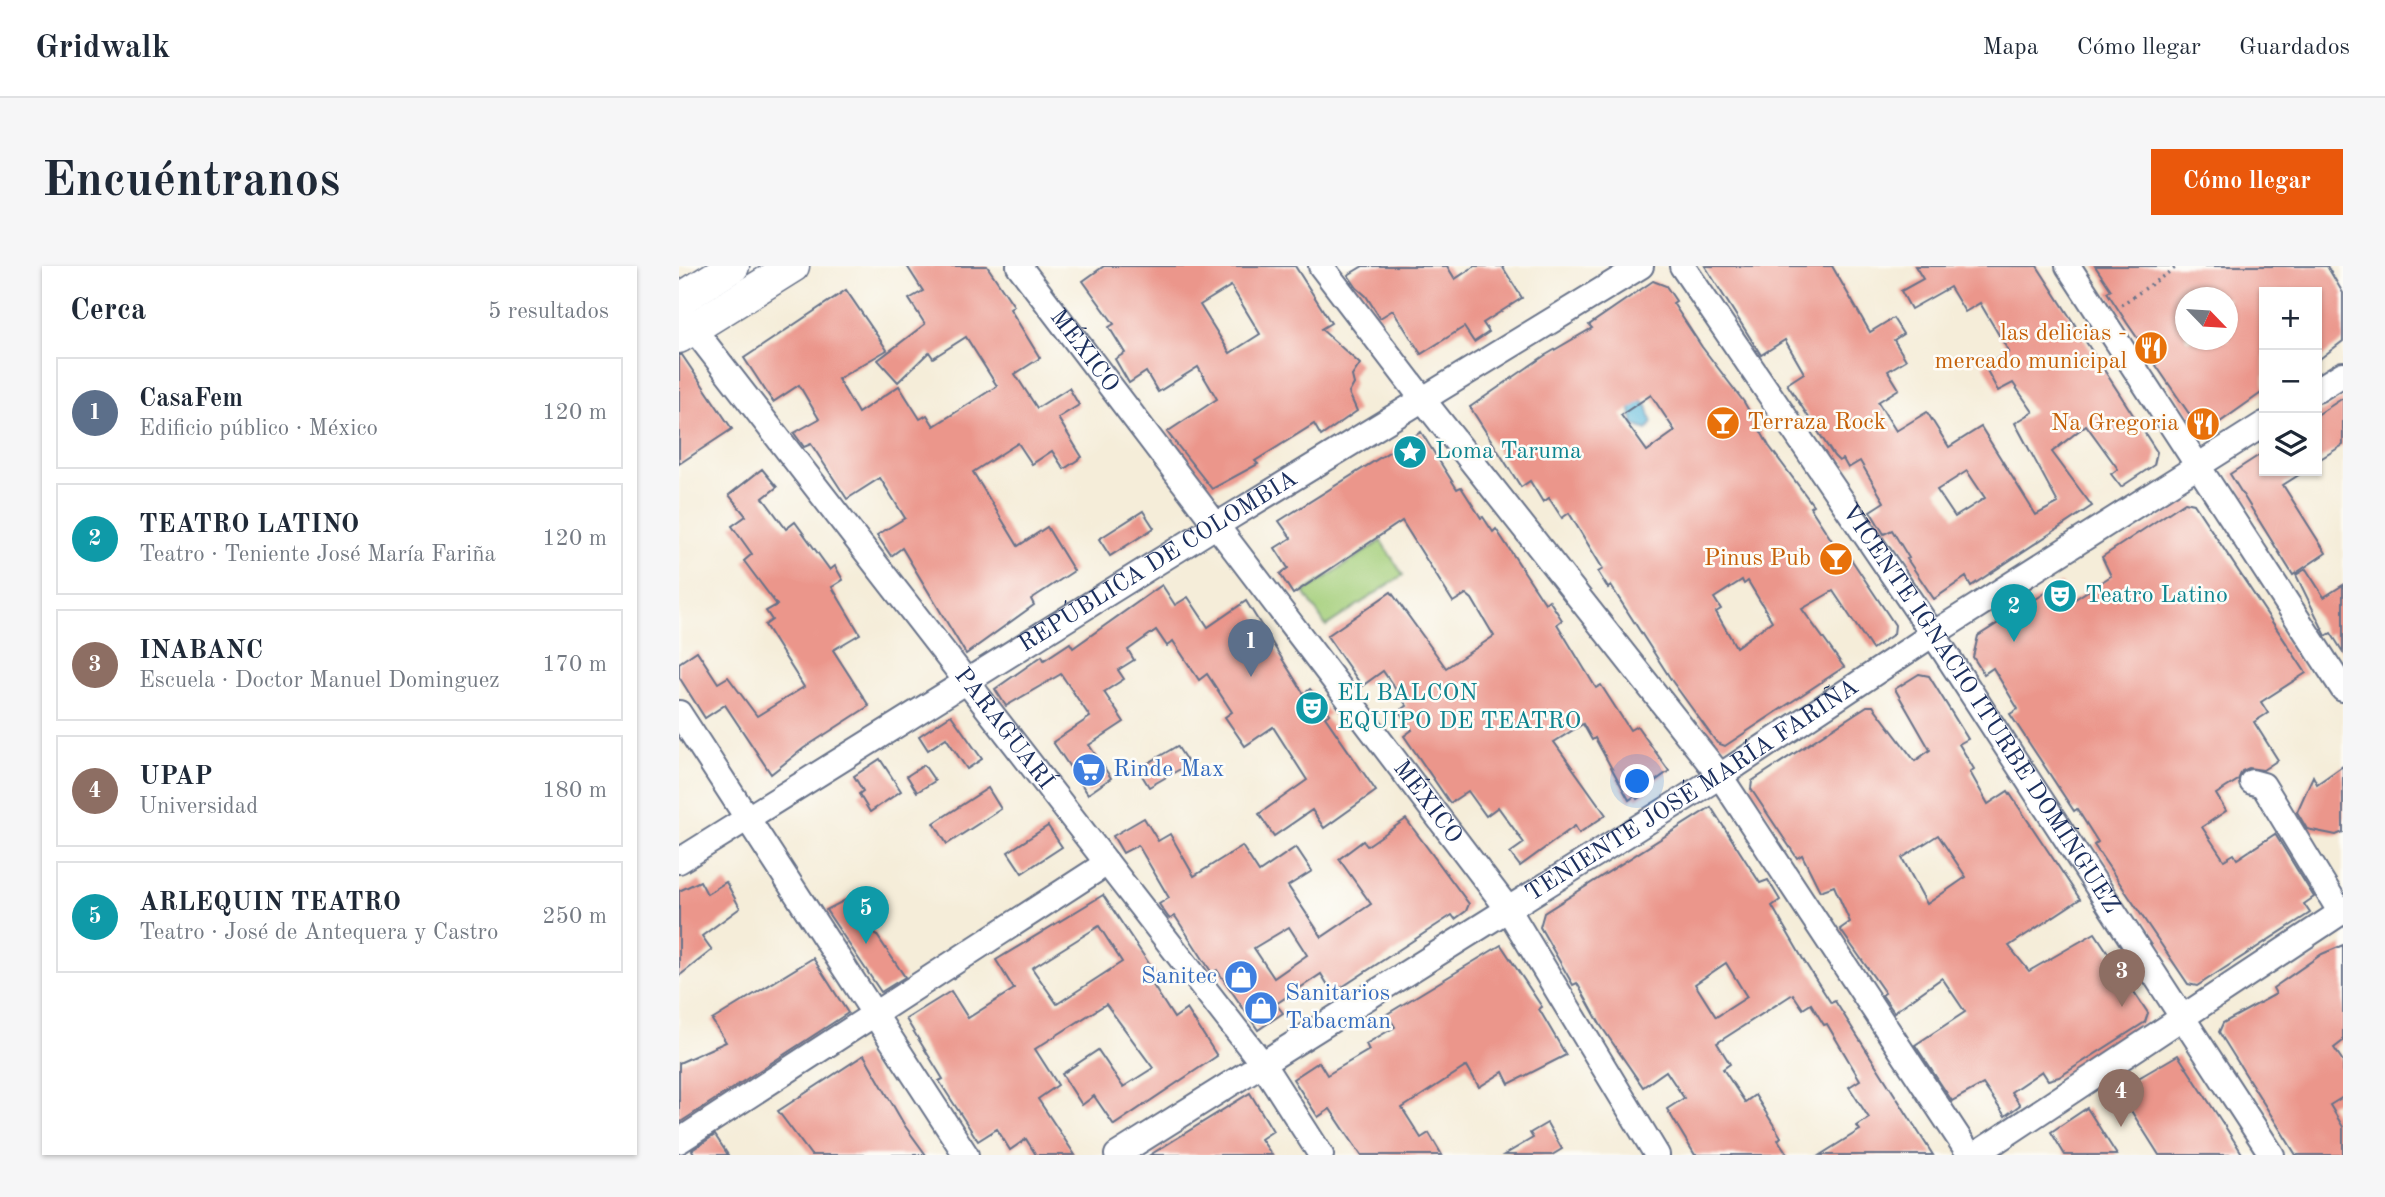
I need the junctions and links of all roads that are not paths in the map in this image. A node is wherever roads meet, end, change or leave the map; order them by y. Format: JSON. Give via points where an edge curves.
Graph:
{"nodes":[{"id":1,"x":733,"y":266,"type":"edge"},
{"id":2,"x":793,"y":266,"type":"edge"},
{"id":3,"x":1019,"y":266,"type":"edge"},
{"id":4,"x":1321,"y":266,"type":"edge"},
{"id":5,"x":1641,"y":266,"type":"edge"},
{"id":6,"x":1682,"y":266,"type":"edge"},
{"id":7,"x":2068,"y":266,"type":"edge"},
{"id":8,"x":679,"y":300,"type":"edge"},
{"id":9,"x":684,"y":325,"type":"edge"},
{"id":10,"x":2343,"y":374,"type":"edge"},
{"id":11,"x":2322,"y":387,"type":"edge"},
{"id":12,"x":1424,"y":401,"type":"junction"},
{"id":13,"x":2259,"y":427,"type":"edge"},
{"id":14,"x":2198,"y":466,"type":"junction"},
{"id":15,"x":1217,"y":525,"type":"junction"},
{"id":16,"x":1933,"y":634,"type":"junction"},
{"id":17,"x":966,"y":682,"type":"junction"},
{"id":18,"x":2343,"y":689,"type":"edge"},
{"id":19,"x":679,"y":713,"type":"edge"},
{"id":20,"x":1720,"y":776,"type":"junction"},
{"id":21,"x":2252,"y":782,"type":"dead end"},
{"id":22,"x":747,"y":818,"type":"junction"},
{"id":23,"x":679,"y":861,"type":"edge"},
{"id":24,"x":1107,"y":863,"type":"junction"},
{"id":25,"x":1508,"y":909,"type":"junction"},
{"id":26,"x":2342,"y":912,"type":"edge"},
{"id":27,"x":875,"y":1014,"type":"junction"},
{"id":28,"x":2183,"y":1018,"type":"junction"},
{"id":29,"x":1262,"y":1063,"type":"junction"},
{"id":30,"x":679,"y":1141,"type":"edge"},
{"id":31,"x":966,"y":1155,"type":"edge"},
{"id":32,"x":1117,"y":1155,"type":"edge"},
{"id":33,"x":1321,"y":1155,"type":"edge"},
{"id":34,"x":1657,"y":1155,"type":"edge"},
{"id":35,"x":1973,"y":1155,"type":"edge"},
{"id":36,"x":2272,"y":1155,"type":"edge"}],
"edges":[{"from":1,"to":8,"type":"main road"},
{"from":2,"to":9,"type":"main road"},
{"from":3,"to":15,"type":"street","name":"MÉXICO"},
{"from":4,"to":12,"type":"street"},
{"from":5,"to":12,"type":"street","name":"REPÚBLICA DE COLOMBIA"},
{"from":6,"to":16,"type":"street","name":"VICENTE IGNACIO ITURBE DOMÍNGUEZ"},
{"from":7,"to":14,"type":"street"},
{"from":9,"to":17,"type":"street","name":"PARAGUARÍ"},
{"from":10,"to":11,"type":"street"},
{"from":12,"to":15,"type":"street","name":"REPÚBLICA DE COLOMBIA"},
{"from":12,"to":20,"type":"street"},
{"from":13,"to":14,"type":"street","name":"TENIENTE JOSÉ MARÍA FARIÑA"},
{"from":14,"to":16,"type":"street","name":"TENIENTE JOSÉ MARÍA FARIÑA"},
{"from":14,"to":18,"type":"street"},
{"from":15,"to":17,"type":"street","name":"REPÚBLICA DE COLOMBIA"},
{"from":15,"to":25,"type":"street","name":"MÉXICO"},
{"from":16,"to":20,"type":"street","name":"TENIENTE JOSÉ MARÍA FARIÑA"},
{"from":16,"to":28,"type":"street","name":"VICENTE IGNACIO ITURBE DOMÍNGUEZ"},
{"from":17,"to":22,"type":"street","name":"REPÚBLICA DE COLOMBIA"},
{"from":17,"to":24,"type":"street","name":"PARAGUARÍ"},
{"from":19,"to":22,"type":"street"},
{"from":20,"to":25,"type":"street","name":"TENIENTE JOSÉ MARÍA FARIÑA"},
{"from":20,"to":35,"type":"street"},
{"from":21,"to":26,"type":"street","via":[[2263,785]]},
{"from":22,"to":23,"type":"street","name":"REPÚBLICA DE COLOMBIA"},
{"from":22,"to":27,"type":"street"},
{"from":24,"to":27,"type":"street"},
{"from":24,"to":29,"type":"street","name":"PARAGUARÍ"},
{"from":25,"to":29,"type":"street","name":"TENIENTE JOSÉ MARÍA FARIÑA"},
{"from":25,"to":34,"type":"street","name":"MÉXICO"},
{"from":26,"to":28,"type":"street"},
{"from":27,"to":30,"type":"street"},
{"from":27,"to":31,"type":"street"},
{"from":28,"to":35,"type":"street"},
{"from":28,"to":36,"type":"street","name":"VICENTE IGNACIO ITURBE DOMÍNGUEZ"},
{"from":29,"to":32,"type":"street","name":"TENIENTE JOSÉ MARÍA FARIÑA"},
{"from":29,"to":33,"type":"street","name":"PARAGUARÍ"}]}
